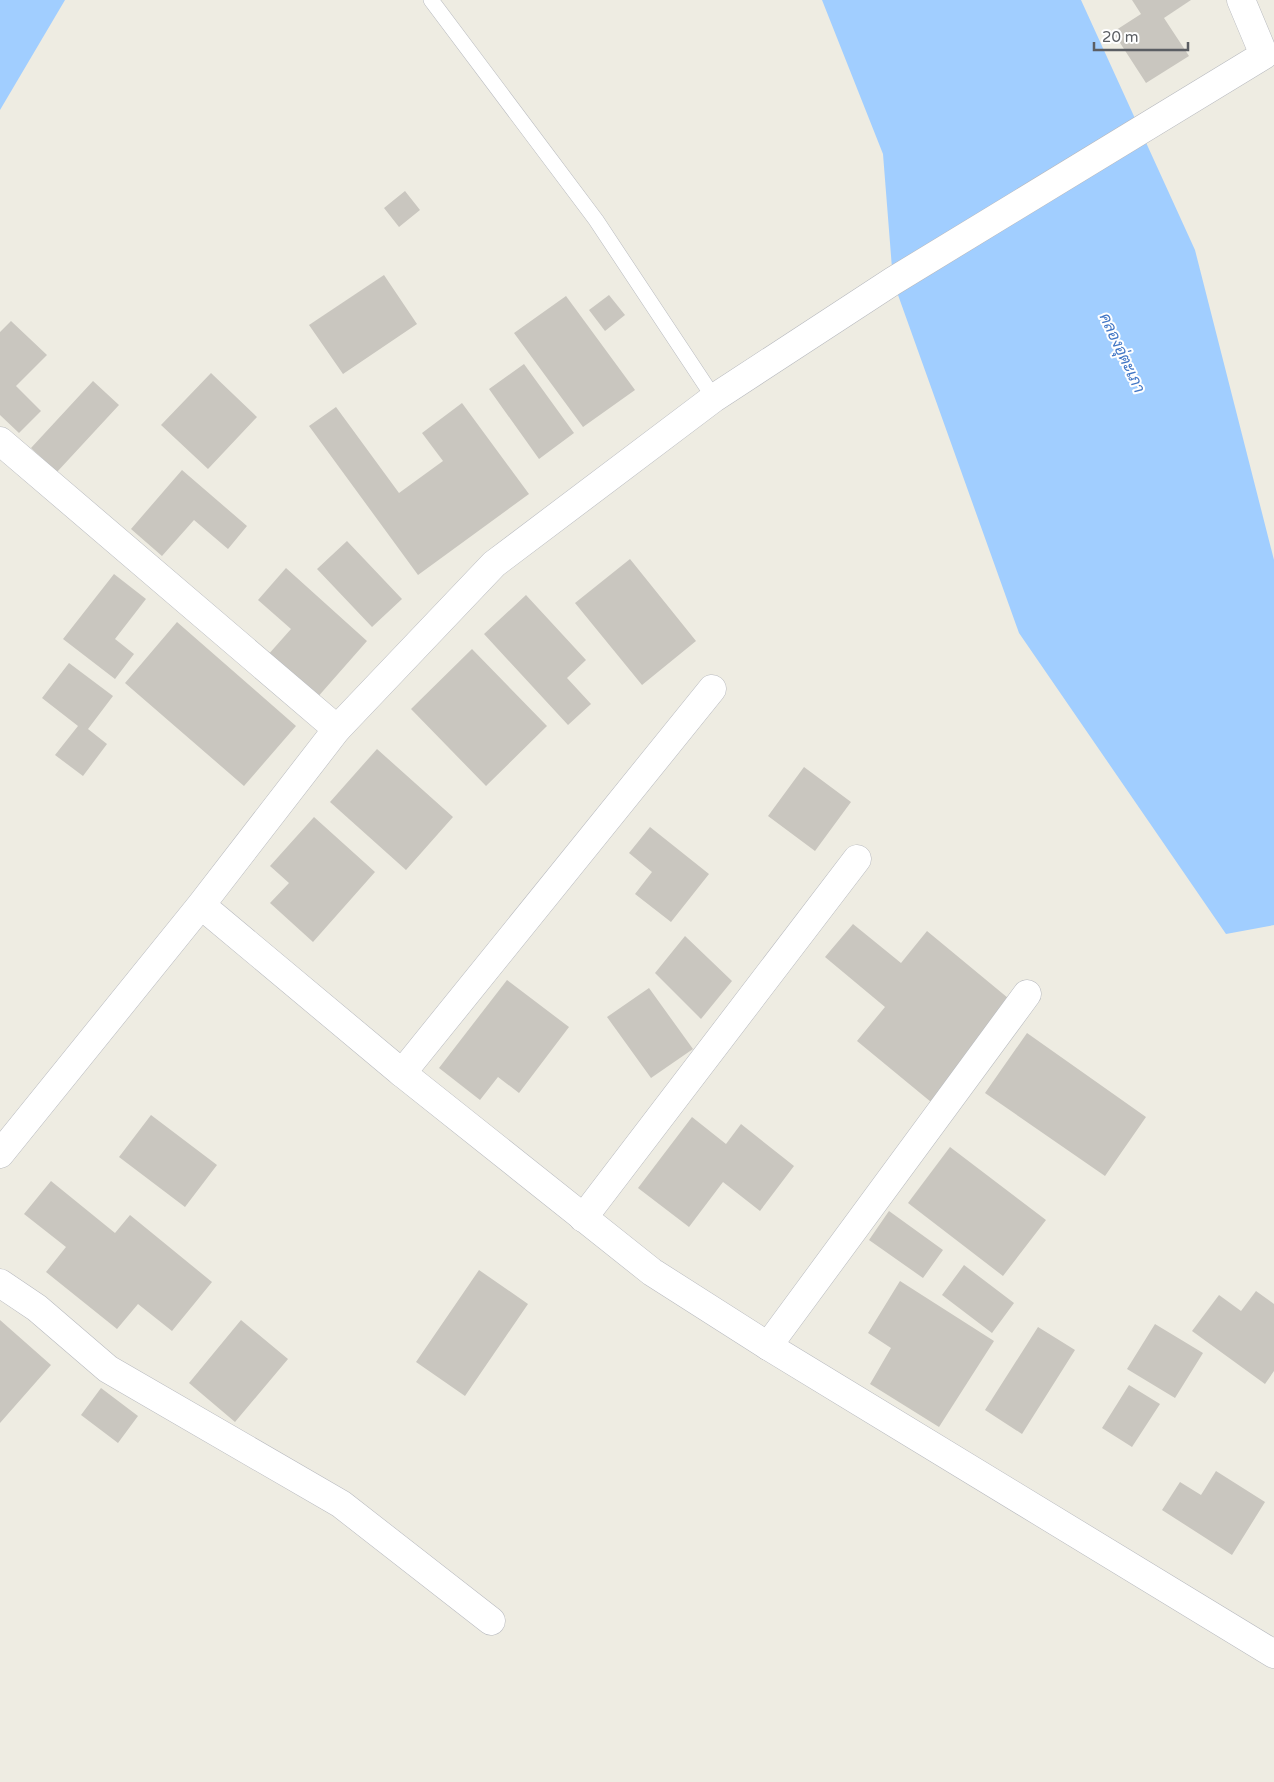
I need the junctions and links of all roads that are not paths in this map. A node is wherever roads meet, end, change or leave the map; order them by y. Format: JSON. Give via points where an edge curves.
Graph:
{"nodes":[{"id":1,"x":431,"y":0,"type":"edge"},
{"id":2,"x":1241,"y":0,"type":"edge"},
{"id":3,"x":1271,"y":57,"type":"edge"},
{"id":4,"x":714,"y":398,"type":"junction"},
{"id":5,"x":0,"y":441,"type":"edge"},
{"id":6,"x":712,"y":689,"type":"dead end"},
{"id":7,"x":337,"y":729,"type":"junction"},
{"id":8,"x":857,"y":858,"type":"dead end"},
{"id":9,"x":201,"y":905,"type":"junction"},
{"id":10,"x":1027,"y":994,"type":"dead end"},
{"id":11,"x":402,"y":1073,"type":"junction"},
{"id":12,"x":0,"y":1154,"type":"edge"},
{"id":13,"x":583,"y":1218,"type":"junction"},
{"id":14,"x":0,"y":1283,"type":"edge"},
{"id":15,"x":768,"y":1346,"type":"junction"},
{"id":16,"x":490,"y":1621,"type":"dead end"},
{"id":17,"x":1274,"y":1654,"type":"edge"}],
"edges":[{"from":1,"to":4,"type":"lane","via":[[596,220]]},
{"from":2,"to":3,"type":"street"},
{"from":3,"to":4,"type":"street","via":[[893,281]]},
{"from":4,"to":7,"type":"street","via":[[494,564]]},
{"from":5,"to":7,"type":"street"},
{"from":6,"to":11,"type":"street"},
{"from":7,"to":9,"type":"street"},
{"from":8,"to":13,"type":"street"},
{"from":9,"to":11,"type":"street"},
{"from":9,"to":12,"type":"street"},
{"from":10,"to":15,"type":"street"},
{"from":11,"to":13,"type":"street"},
{"from":13,"to":15,"type":"street","via":[[652,1272]]},
{"from":14,"to":16,"type":"street","via":[[37,1308],[108,1369],[341,1504]]},
{"from":15,"to":17,"type":"street"}]}
